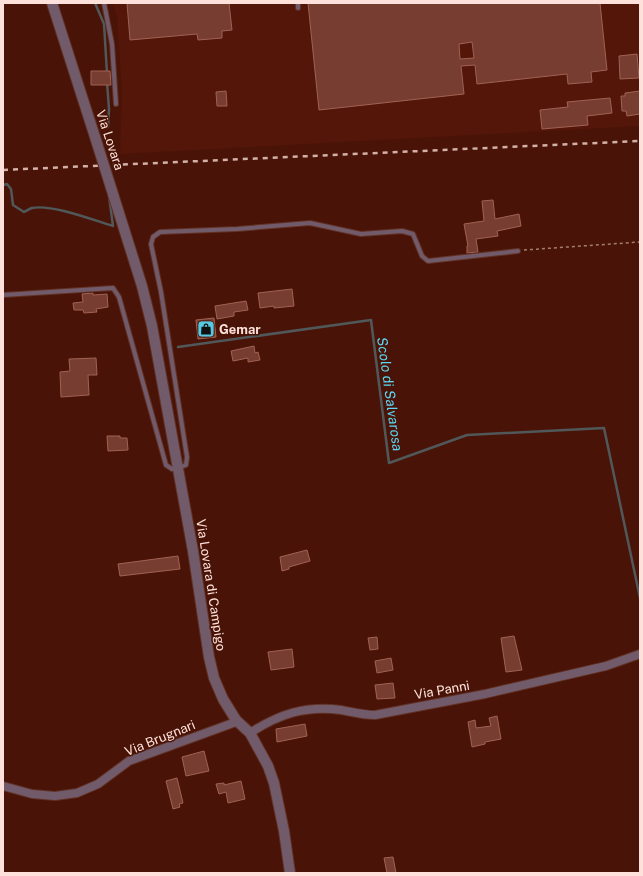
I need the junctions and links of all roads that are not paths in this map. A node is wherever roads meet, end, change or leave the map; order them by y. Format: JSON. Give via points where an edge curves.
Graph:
{"nodes":[{"id":1,"x":52,"y":3,"type":"edge"},
{"id":2,"x":104,"y":3,"type":"edge"},
{"id":3,"x":298,"y":3,"type":"edge"},
{"id":4,"x":298,"y":8,"type":"dead end"},
{"id":5,"x":116,"y":104,"type":"dead end"},
{"id":6,"x":518,"y":251,"type":"road end"},
{"id":7,"x":142,"y":286,"type":"joint"},
{"id":8,"x":3,"y":295,"type":"edge"},
{"id":9,"x":178,"y":468,"type":"junction"},
{"id":10,"x":640,"y":654,"type":"edge"},
{"id":11,"x":236,"y":720,"type":"junction"},
{"id":12,"x":250,"y":733,"type":"junction"},
{"id":13,"x":3,"y":786,"type":"edge"},
{"id":14,"x":290,"y":873,"type":"edge"}],
"edges":[{"from":1,"to":7,"type":"street","name":"Via Lovara","bridge":true},
{"from":2,"to":5,"type":"lane","name":"Via Lovara","via":[[112,44]]},
{"from":3,"to":4,"type":"lane"},
{"from":6,"to":9,"type":"lane","via":[[428,261],[422,256],[413,234],[402,231],[361,234],[310,223],[160,232],[153,237],[151,244],[187,457],[186,465]]},
{"from":7,"to":9,"type":"street","name":"Via Lovara di Campigo","via":[[155,339]]},
{"from":8,"to":9,"type":"lane","via":[[112,288],[119,297],[166,465],[172,469]]},
{"from":9,"to":11,"type":"street","name":"Via Lovara di Campigo","via":[[209,657],[214,678]]},
{"from":10,"to":12,"type":"street","name":"Via Panni","via":[[606,666],[493,693],[375,715],[321,708],[303,710],[282,715]]},
{"from":11,"to":12,"type":"street","name":"Via Lovara di Campigo"},
{"from":11,"to":13,"type":"street","name":"Via Brugnari","via":[[129,761],[98,784],[77,793],[55,796],[32,794]]},
{"from":12,"to":14,"type":"street","name":"Via Lovara di Campigo","via":[[274,783]]}]}
